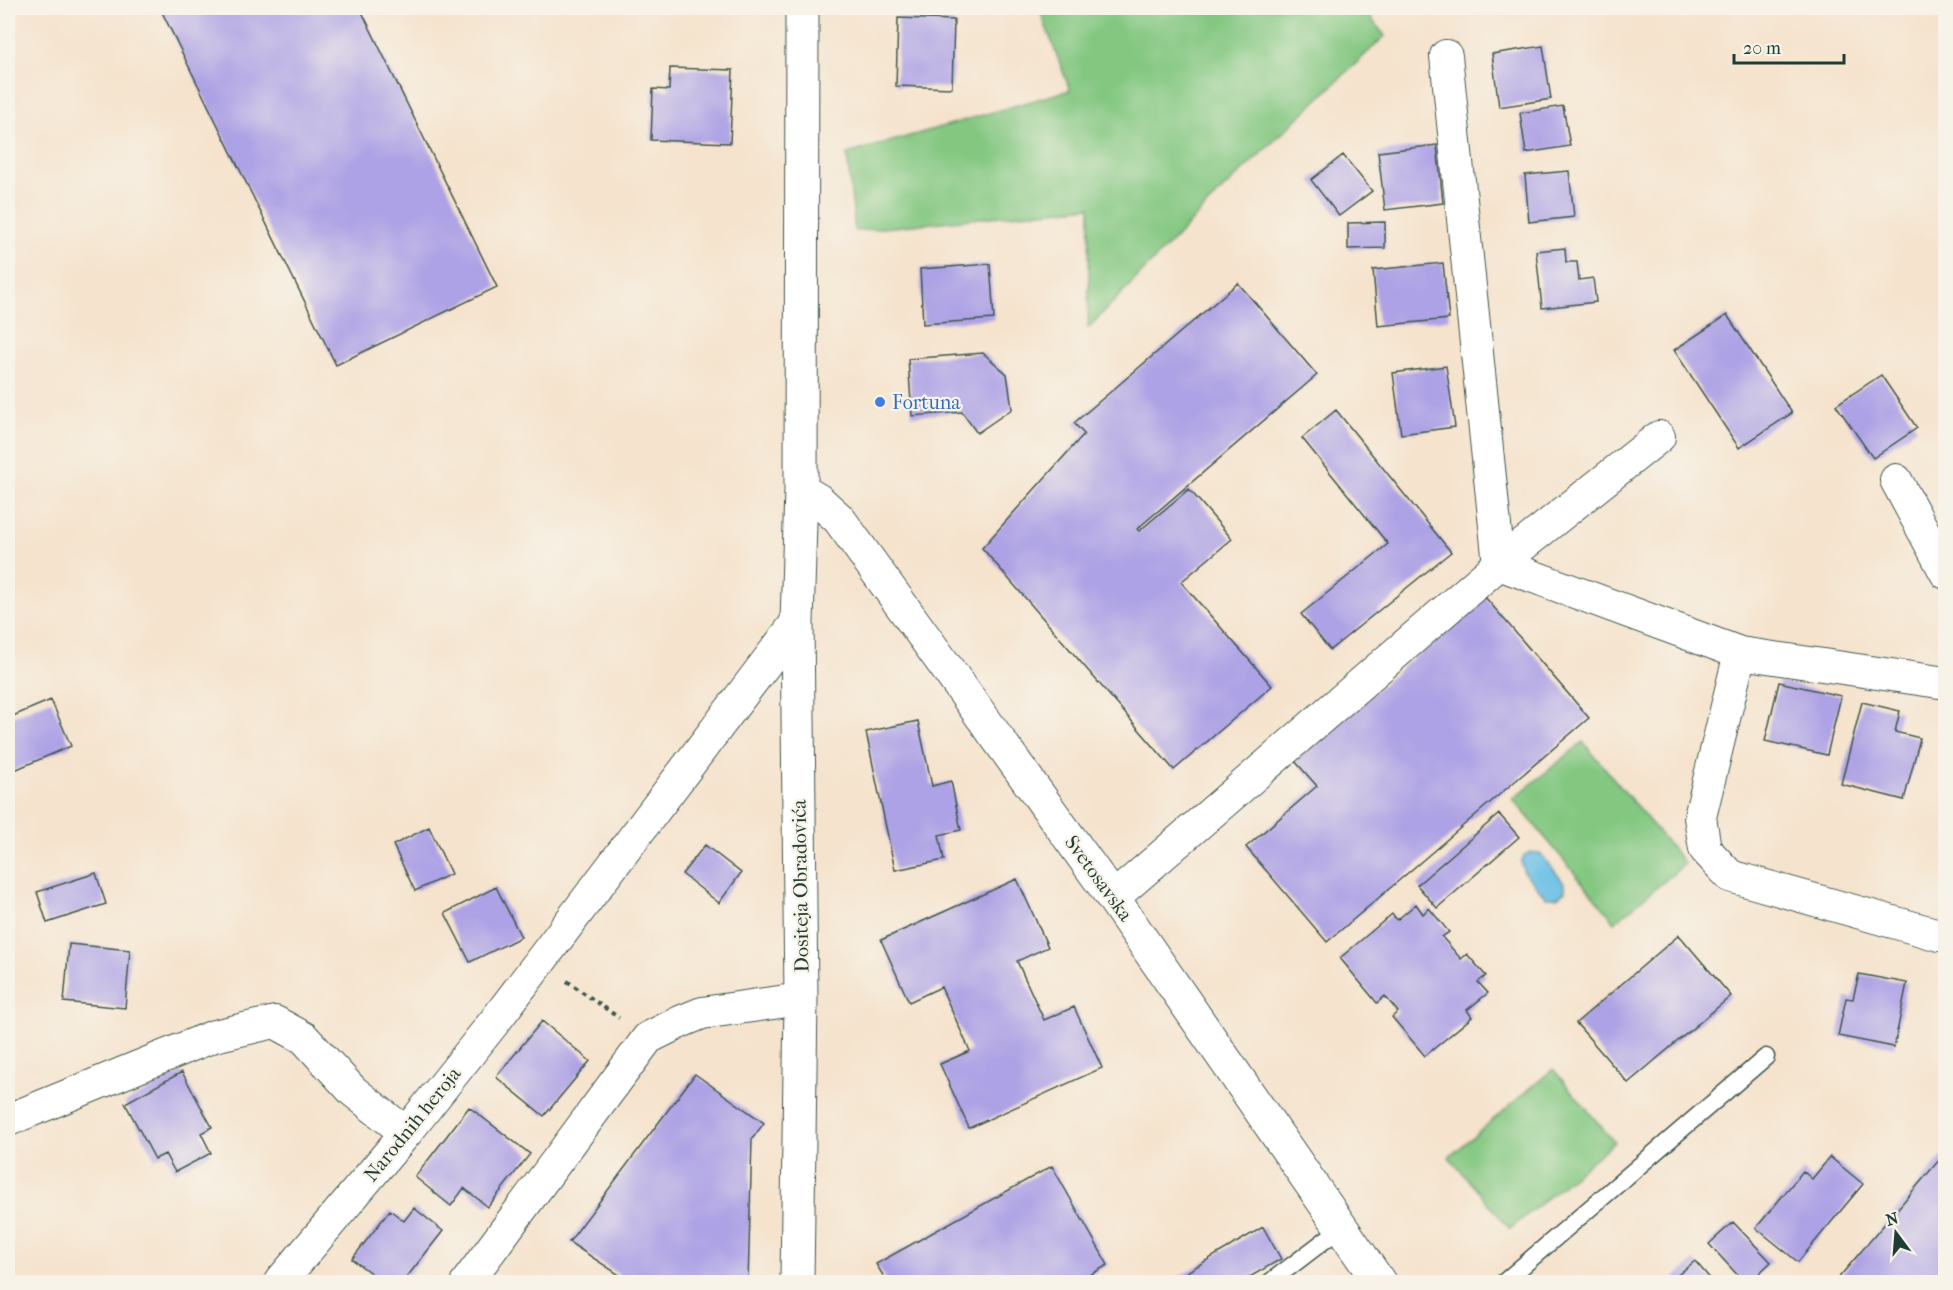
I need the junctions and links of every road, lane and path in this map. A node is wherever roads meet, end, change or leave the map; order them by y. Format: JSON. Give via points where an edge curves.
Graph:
{"nodes":[{"id":1,"x":802,"y":8,"type":"edge"},
{"id":2,"x":1446,"y":56,"type":"dead end"},
{"id":3,"x":1659,"y":437,"type":"dead end"},
{"id":4,"x":1896,"y":480,"type":"dead end"},
{"id":5,"x":801,"y":490,"type":"junction"},
{"id":6,"x":1499,"y":564,"type":"junction"},
{"id":7,"x":1946,"y":573,"type":"edge"},
{"id":8,"x":797,"y":621,"type":"junction"},
{"id":9,"x":1740,"y":653,"type":"junction"},
{"id":10,"x":1946,"y":683,"type":"edge"},
{"id":11,"x":1113,"y":898,"type":"junction"},
{"id":12,"x":1940,"y":934,"type":"dead end"},
{"id":13,"x":539,"y":961,"type":"junction"},
{"id":14,"x":801,"y":999,"type":"junction"},
{"id":15,"x":648,"y":1038,"type":"junction"},
{"id":16,"x":1766,"y":1057,"type":"dead end"},
{"id":17,"x":8,"y":1120,"type":"edge"},
{"id":18,"x":406,"y":1133,"type":"junction"},
{"id":19,"x":1341,"y":1228,"type":"junction"},
{"id":20,"x":280,"y":1282,"type":"edge"},
{"id":21,"x":467,"y":1282,"type":"edge"},
{"id":22,"x":797,"y":1282,"type":"edge"},
{"id":23,"x":1270,"y":1282,"type":"edge"},
{"id":24,"x":1379,"y":1282,"type":"edge"},
{"id":25,"x":1504,"y":1282,"type":"edge"}],
"edges":[{"from":1,"to":5,"type":"street","name":"Dositeja Obradovića"},
{"from":2,"to":6,"type":"street"},
{"from":3,"to":6,"type":"street"},
{"from":4,"to":7,"type":"street"},
{"from":5,"to":8,"type":"street","name":"Dositeja Obradovića"},
{"from":5,"to":11,"type":"street","name":"Svetosavska","via":[[839,519]]},
{"from":6,"to":9,"type":"street"},
{"from":6,"to":11,"type":"street"},
{"from":8,"to":13,"type":"street","name":"Narodnih heroja"},
{"from":8,"to":14,"type":"street","name":"Dositeja Obradovića"},
{"from":9,"to":10,"type":"street"},
{"from":9,"to":12,"type":"street","via":[[1700,817],[1705,849],[1730,876]]},
{"from":11,"to":19,"type":"street","name":"Svetosavska"},
{"from":13,"to":15,"type":"path"},
{"from":13,"to":18,"type":"street","name":"Narodnih heroja"},
{"from":14,"to":15,"type":"street","via":[[702,1013]]},
{"from":14,"to":22,"type":"street","name":"Dositeja Obradovića"},
{"from":15,"to":21,"type":"street"},
{"from":16,"to":25,"type":"lane"},
{"from":17,"to":18,"type":"street","via":[[214,1036],[275,1022],[304,1038],[353,1091]]},
{"from":18,"to":20,"type":"street","name":"Narodnih heroja"},
{"from":19,"to":23,"type":"lane"},
{"from":19,"to":24,"type":"street","name":"Svetosavska"}]}
